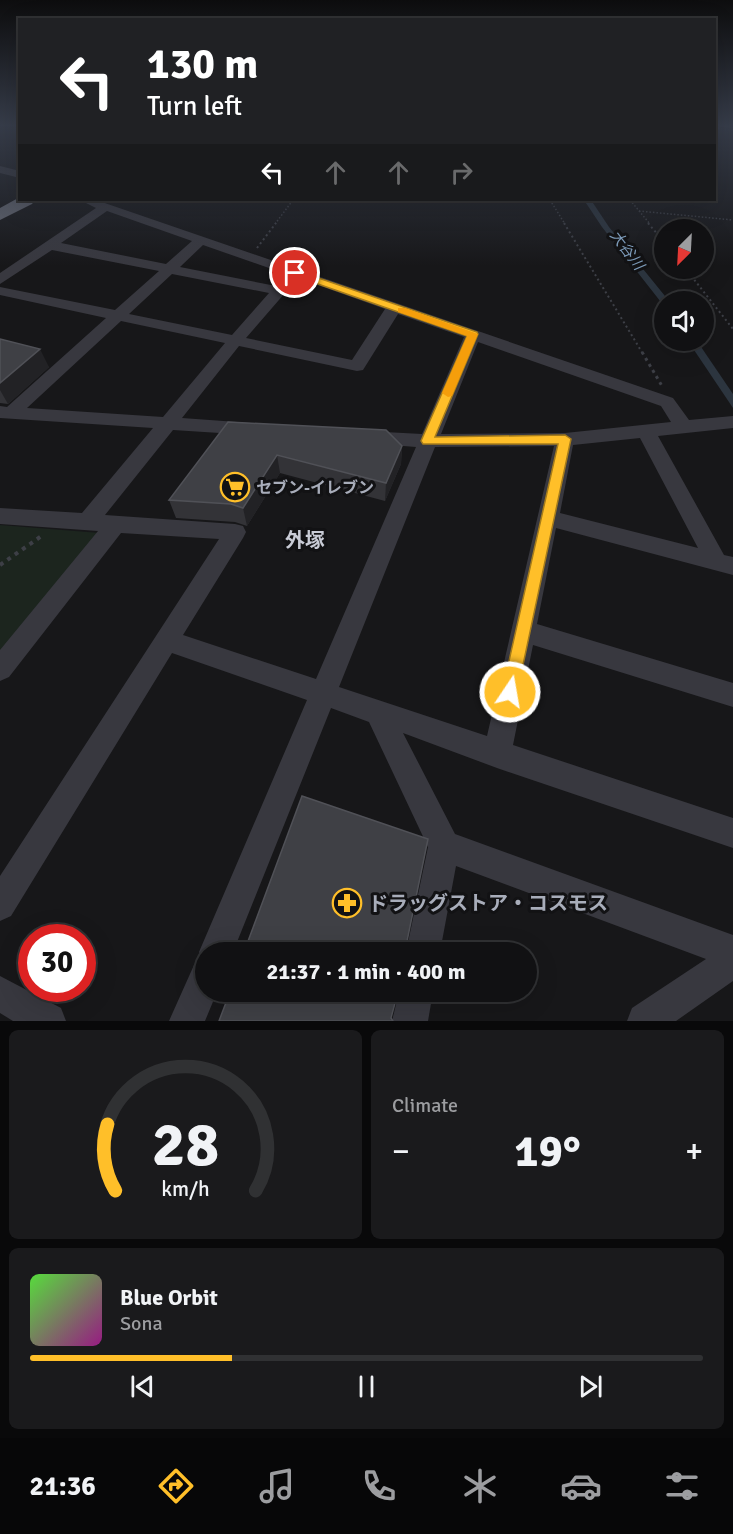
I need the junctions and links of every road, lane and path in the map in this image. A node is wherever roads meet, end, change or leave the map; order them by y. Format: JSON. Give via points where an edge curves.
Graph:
{"nodes":[{"id":1,"x":18,"y":197,"type":"edge"},
{"id":2,"x":24,"y":201,"type":"edge"},
{"id":3,"x":89,"y":201,"type":"edge"},
{"id":4,"x":292,"y":201,"type":"edge"},
{"id":5,"x":551,"y":201,"type":"edge"},
{"id":6,"x":631,"y":201,"type":"edge"},
{"id":7,"x":0,"y":207,"type":"edge"},
{"id":8,"x":105,"y":207,"type":"junction"},
{"id":9,"x":639,"y":211,"type":"junction"},
{"id":10,"x":0,"y":215,"type":"edge"},
{"id":11,"x":733,"y":220,"type":"edge"},
{"id":12,"x":654,"y":230,"type":"edge"},
{"id":13,"x":201,"y":240,"type":"junction"},
{"id":14,"x":49,"y":246,"type":"junction"},
{"id":15,"x":251,"y":256,"type":"junction"},
{"id":16,"x":170,"y":268,"type":"junction"},
{"id":17,"x":295,"y":273,"type":"junction"},
{"id":18,"x":694,"y":279,"type":"edge"},
{"id":19,"x":0,"y":280,"type":"edge"},
{"id":20,"x":0,"y":291,"type":"edge"},
{"id":21,"x":280,"y":291,"type":"junction"},
{"id":22,"x":394,"y":307,"type":"junction"},
{"id":23,"x":117,"y":317,"type":"junction"},
{"id":24,"x":733,"y":329,"type":"edge"},
{"id":25,"x":473,"y":334,"type":"junction"},
{"id":26,"x":235,"y":341,"type":"junction"},
{"id":27,"x":667,"y":402,"type":"junction"},
{"id":28,"x":5,"y":412,"type":"edge"},
{"id":29,"x":733,"y":422,"type":"edge"},
{"id":30,"x":170,"y":423,"type":"junction"},
{"id":31,"x":692,"y":427,"type":"junction"},
{"id":32,"x":264,"y":429,"type":"edge"},
{"id":33,"x":646,"y":432,"type":"junction"},
{"id":34,"x":345,"y":435,"type":"edge"},
{"id":35,"x":565,"y":439,"type":"junction"},
{"id":36,"x":427,"y":441,"type":"junction"},
{"id":37,"x":0,"y":516,"type":"edge"},
{"id":38,"x":548,"y":519,"type":"junction"},
{"id":39,"x":62,"y":520,"type":"junction"},
{"id":40,"x":88,"y":522,"type":"junction"},
{"id":41,"x":116,"y":524,"type":"junction"},
{"id":42,"x":724,"y":563,"type":"edge"},
{"id":43,"x":0,"y":565,"type":"edge"},
{"id":44,"x":524,"y":631,"type":"junction"},
{"id":45,"x":166,"y":640,"type":"junction"},
{"id":46,"x":0,"y":669,"type":"edge"},
{"id":47,"x":321,"y":695,"type":"junction"},
{"id":48,"x":733,"y":695,"type":"edge"},
{"id":49,"x":379,"y":714,"type":"junction"},
{"id":50,"x":497,"y":754,"type":"junction"},
{"id":51,"x":733,"y":833,"type":"edge"},
{"id":52,"x":444,"y":846,"type":"junction"},
{"id":53,"x":0,"y":905,"type":"edge"},
{"id":54,"x":220,"y":942,"type":"edge"},
{"id":55,"x":425,"y":942,"type":"edge"},
{"id":56,"x":733,"y":952,"type":"edge"},
{"id":57,"x":733,"y":961,"type":"edge"},
{"id":58,"x":0,"y":994,"type":"edge"},
{"id":59,"x":195,"y":1002,"type":"edge"},
{"id":60,"x":414,"y":1002,"type":"edge"},
{"id":61,"x":48,"y":1021,"type":"edge"},
{"id":62,"x":187,"y":1021,"type":"edge"},
{"id":63,"x":410,"y":1021,"type":"edge"},
{"id":64,"x":645,"y":1021,"type":"edge"}],
"edges":[{"from":1,"to":7,"type":"highway"},
{"from":2,"to":10,"type":"highway"},
{"from":3,"to":8,"type":"street"},
{"from":4,"to":15,"type":"path"},
{"from":5,"to":27,"type":"path","via":[[666,392]]},
{"from":6,"to":9,"type":"path"},
{"from":8,"to":13,"type":"street"},
{"from":8,"to":14,"type":"street"},
{"from":9,"to":11,"type":"path"},
{"from":9,"to":12,"type":"path"},
{"from":13,"to":15,"type":"street"},
{"from":13,"to":16,"type":"street"},
{"from":14,"to":16,"type":"street"},
{"from":14,"to":19,"type":"street"},
{"from":15,"to":17,"type":"street"},
{"from":16,"to":21,"type":"street"},
{"from":16,"to":23,"type":"street"},
{"from":17,"to":21,"type":"street"},
{"from":17,"to":22,"type":"street"},
{"from":18,"to":24,"type":"path"},
{"from":20,"to":23,"type":"street"},
{"from":21,"to":26,"type":"street"},
{"from":22,"to":25,"type":"street"},
{"from":22,"to":26,"type":"street","via":[[357,366]]},
{"from":23,"to":26,"type":"street"},
{"from":23,"to":28,"type":"street"},
{"from":25,"to":27,"type":"street"},
{"from":25,"to":36,"type":"street"},
{"from":26,"to":30,"type":"street"},
{"from":27,"to":31,"type":"street"},
{"from":28,"to":30,"type":"street"},
{"from":29,"to":31,"type":"street"},
{"from":30,"to":32,"type":"street"},
{"from":30,"to":40,"type":"street"},
{"from":31,"to":33,"type":"street"},
{"from":33,"to":35,"type":"street"},
{"from":33,"to":42,"type":"street"},
{"from":34,"to":36,"type":"street"},
{"from":35,"to":36,"type":"street"},
{"from":35,"to":38,"type":"street"},
{"from":36,"to":47,"type":"street"},
{"from":37,"to":39,"type":"street"},
{"from":38,"to":42,"type":"street"},
{"from":38,"to":44,"type":"street"},
{"from":39,"to":40,"type":"street"},
{"from":39,"to":43,"type":"path"},
{"from":40,"to":41,"type":"street"},
{"from":41,"to":45,"type":"street","via":[[236,532]]},
{"from":41,"to":46,"type":"street"},
{"from":44,"to":48,"type":"street"},
{"from":44,"to":50,"type":"street"},
{"from":45,"to":47,"type":"street"},
{"from":45,"to":53,"type":"street"},
{"from":47,"to":49,"type":"street"},
{"from":47,"to":54,"type":"street"},
{"from":49,"to":50,"type":"street"},
{"from":49,"to":52,"type":"street"},
{"from":50,"to":51,"type":"street"},
{"from":52,"to":55,"type":"street"},
{"from":52,"to":56,"type":"street"},
{"from":57,"to":64,"type":"street"},
{"from":58,"to":61,"type":"street"},
{"from":59,"to":62,"type":"street"},
{"from":60,"to":63,"type":"street"}]}
